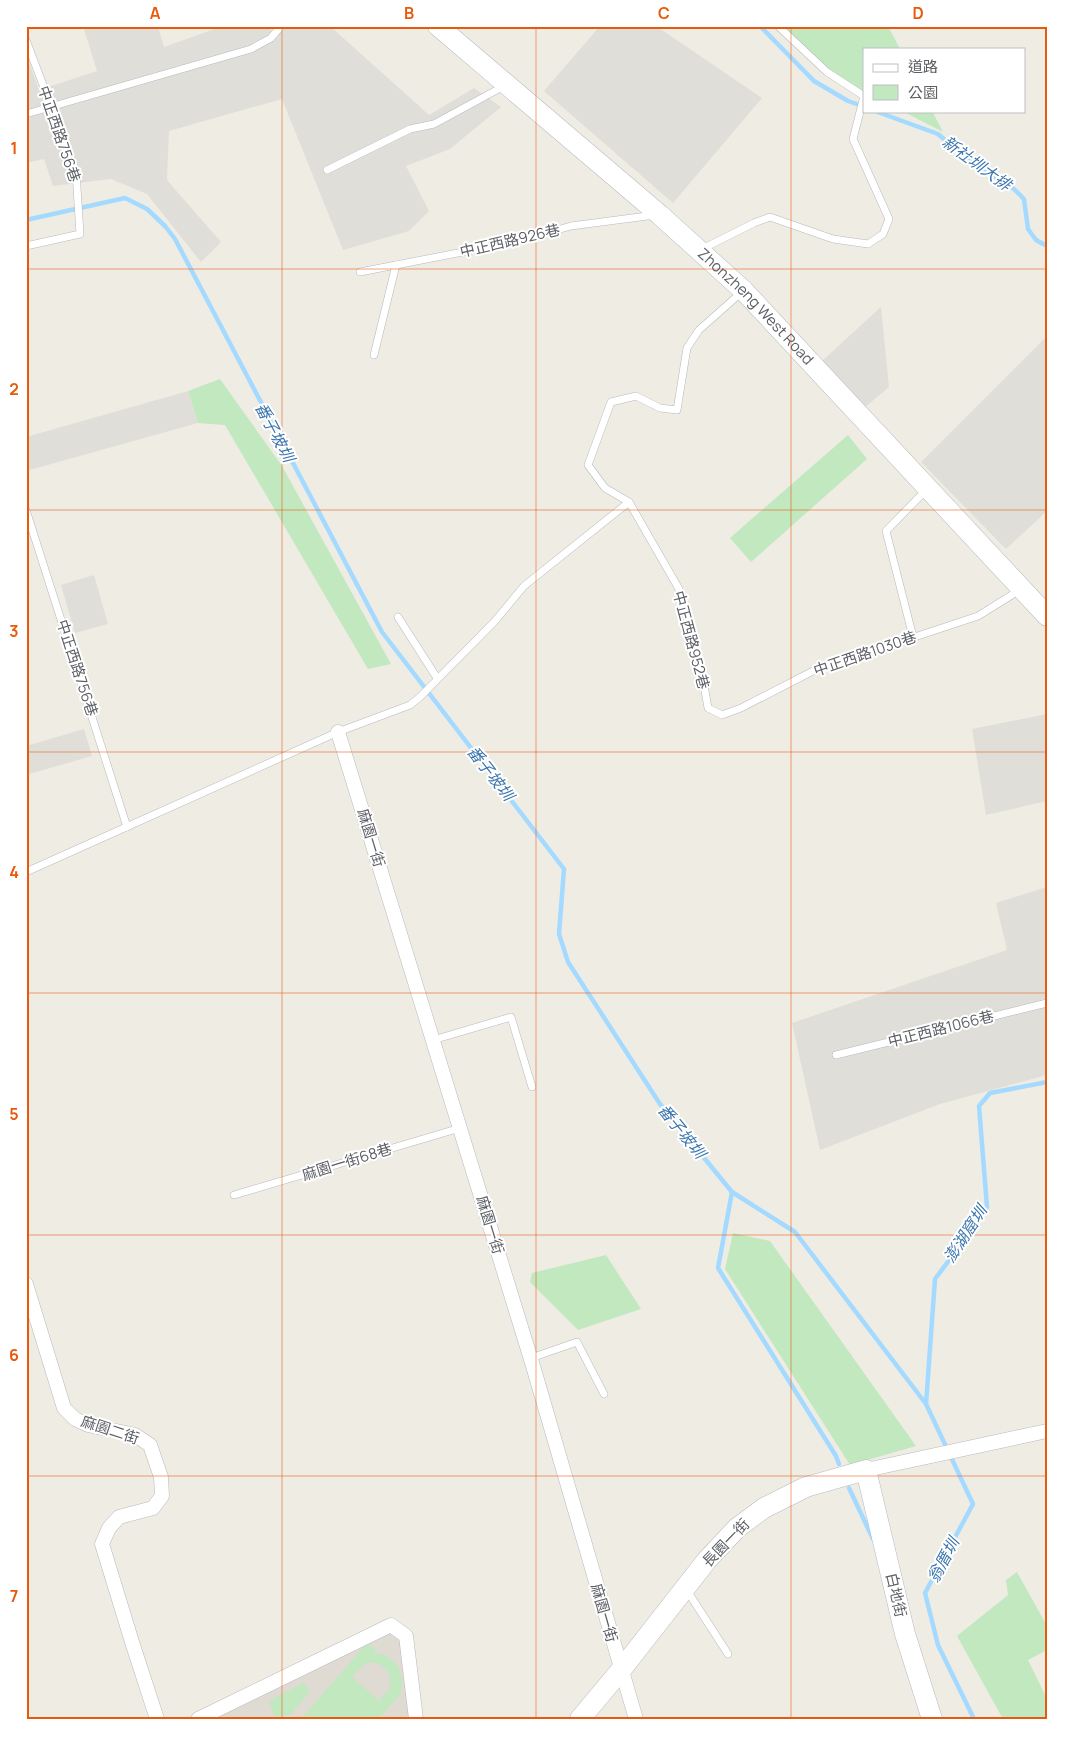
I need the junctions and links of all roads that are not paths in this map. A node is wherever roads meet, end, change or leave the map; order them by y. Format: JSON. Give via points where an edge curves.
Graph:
{"nodes":[{"id":1,"x":281,"y":26,"type":"edge"},
{"id":2,"x":438,"y":26,"type":"edge"},
{"id":3,"x":778,"y":26,"type":"edge"},
{"id":4,"x":26,"y":40,"type":"edge"},
{"id":5,"x":507,"y":84,"type":"junction"},
{"id":6,"x":863,"y":95,"type":"edge"},
{"id":7,"x":863,"y":99,"type":"edge"},
{"id":8,"x":51,"y":108,"type":"junction"},
{"id":9,"x":26,"y":114,"type":"edge"},
{"id":10,"x":327,"y":170,"type":"dead end"},
{"id":11,"x":660,"y":215,"type":"junction"},
{"id":12,"x":26,"y":246,"type":"edge"},
{"id":13,"x":700,"y":250,"type":"junction"},
{"id":14,"x":396,"y":265,"type":"junction"},
{"id":15,"x":360,"y":272,"type":"dead end"},
{"id":16,"x":744,"y":291,"type":"junction"},
{"id":17,"x":374,"y":356,"type":"dead end"},
{"id":18,"x":928,"y":488,"type":"junction"},
{"id":19,"x":629,"y":502,"type":"junction"},
{"id":20,"x":26,"y":510,"type":"edge"},
{"id":21,"x":1022,"y":589,"type":"junction"},
{"id":22,"x":1047,"y":616,"type":"edge"},
{"id":23,"x":398,"y":617,"type":"dead end"},
{"id":24,"x":913,"y":637,"type":"junction"},
{"id":25,"x":437,"y":678,"type":"junction"},
{"id":26,"x":708,"y":708,"type":"joint"},
{"id":27,"x":338,"y":732,"type":"junction"},
{"id":28,"x":127,"y":827,"type":"junction"},
{"id":29,"x":26,"y":872,"type":"edge"},
{"id":30,"x":1047,"y":1003,"type":"edge"},
{"id":31,"x":433,"y":1040,"type":"junction"},
{"id":32,"x":836,"y":1055,"type":"dead end"},
{"id":33,"x":532,"y":1087,"type":"dead end"},
{"id":34,"x":460,"y":1128,"type":"junction"},
{"id":35,"x":234,"y":1195,"type":"dead end"},
{"id":36,"x":26,"y":1284,"type":"edge"},
{"id":37,"x":531,"y":1358,"type":"junction"},
{"id":38,"x":604,"y":1394,"type":"dead end"},
{"id":39,"x":1047,"y":1431,"type":"edge"},
{"id":40,"x":866,"y":1470,"type":"junction"},
{"id":41,"x":686,"y":1589,"type":"junction"},
{"id":42,"x":728,"y":1654,"type":"dead end"},
{"id":43,"x":621,"y":1670,"type":"junction"},
{"id":44,"x":157,"y":1719,"type":"edge"},
{"id":45,"x":198,"y":1719,"type":"edge"},
{"id":46,"x":416,"y":1719,"type":"edge"},
{"id":47,"x":580,"y":1719,"type":"edge"},
{"id":48,"x":636,"y":1719,"type":"edge"},
{"id":49,"x":932,"y":1719,"type":"edge"}],
"edges":[{"from":1,"to":8,"type":"lane","via":[[270,38],[251,49]]},
{"from":2,"to":5,"type":"main road","name":"Zhonzheng West Road"},
{"from":3,"to":6,"type":"lane","via":[[827,72]]},
{"from":4,"to":8,"type":"lane","name":"中正西路756巷"},
{"from":5,"to":10,"type":"lane","via":[[434,124],[410,129]]},
{"from":5,"to":11,"type":"main road","name":"Zhonzheng West Road"},
{"from":7,"to":13,"type":"lane","via":[[853,139],[888,219],[883,234],[868,244],[834,238],[770,217]]},
{"from":8,"to":9,"type":"lane"},
{"from":8,"to":12,"type":"lane","name":"中正西路756巷","via":[[76,172],[80,234]]},
{"from":11,"to":13,"type":"main road","name":"Zhonzheng West Road"},
{"from":11,"to":14,"type":"lane","name":"中正西路926巷","via":[[571,226],[514,242]]},
{"from":13,"to":16,"type":"main road","name":"Zhonzheng West Road"},
{"from":14,"to":15,"type":"lane","name":"中正西路926巷"},
{"from":14,"to":17,"type":"lane"},
{"from":16,"to":18,"type":"main road","name":"Zhonzheng West Road"},
{"from":16,"to":19,"type":"lane","name":"中正西路952巷","via":[[698,330],[687,348],[677,410],[660,408],[636,396],[611,402],[588,465],[605,488]]},
{"from":18,"to":21,"type":"main road","name":"Zhonzheng West Road"},
{"from":18,"to":24,"type":"lane","via":[[886,531]]},
{"from":19,"to":25,"type":"lane","via":[[524,586],[495,621]]},
{"from":19,"to":26,"type":"lane","name":"中正西路952巷","via":[[679,589],[701,668]]},
{"from":20,"to":28,"type":"lane","name":"中正西路756巷"},
{"from":21,"to":22,"type":"main road","name":"Zhonzheng West Road"},
{"from":21,"to":24,"type":"lane","name":"中正西路1030巷","via":[[978,616]]},
{"from":23,"to":25,"type":"lane"},
{"from":24,"to":26,"type":"lane","name":"中正西路1030巷","via":[[815,670],[741,708],[722,714]]},
{"from":25,"to":27,"type":"lane","via":[[410,705]]},
{"from":27,"to":28,"type":"lane"},
{"from":27,"to":31,"type":"street","name":"麻園一街"},
{"from":28,"to":29,"type":"lane"},
{"from":30,"to":32,"type":"lane","name":"中正西路1066巷"},
{"from":31,"to":33,"type":"lane","via":[[510,1017]]},
{"from":31,"to":34,"type":"street","name":"麻園一街"},
{"from":34,"to":35,"type":"lane","name":"麻園一街68巷"},
{"from":34,"to":37,"type":"street","name":"麻園一街"},
{"from":36,"to":44,"type":"street","name":"麻園二街","via":[[64,1408],[75,1419],[135,1436],[150,1445],[161,1477],[162,1496],[153,1508],[119,1517],[109,1528],[102,1544]]},
{"from":37,"to":38,"type":"lane","via":[[577,1342]]},
{"from":37,"to":43,"type":"street","name":"麻園一街"},
{"from":39,"to":40,"type":"street","name":"長園一街"},
{"from":40,"to":41,"type":"main road","name":"長園一街","via":[[806,1487],[764,1508],[737,1528]]},
{"from":40,"to":49,"type":"main road","name":"白地街","via":[[905,1634]]},
{"from":41,"to":42,"type":"lane"},
{"from":41,"to":43,"type":"main road","name":"長園一街"},
{"from":43,"to":47,"type":"main road","name":"長園一街"},
{"from":43,"to":48,"type":"street","name":"麻園一街"},
{"from":45,"to":46,"type":"street","via":[[391,1625],[406,1636]]}]}
